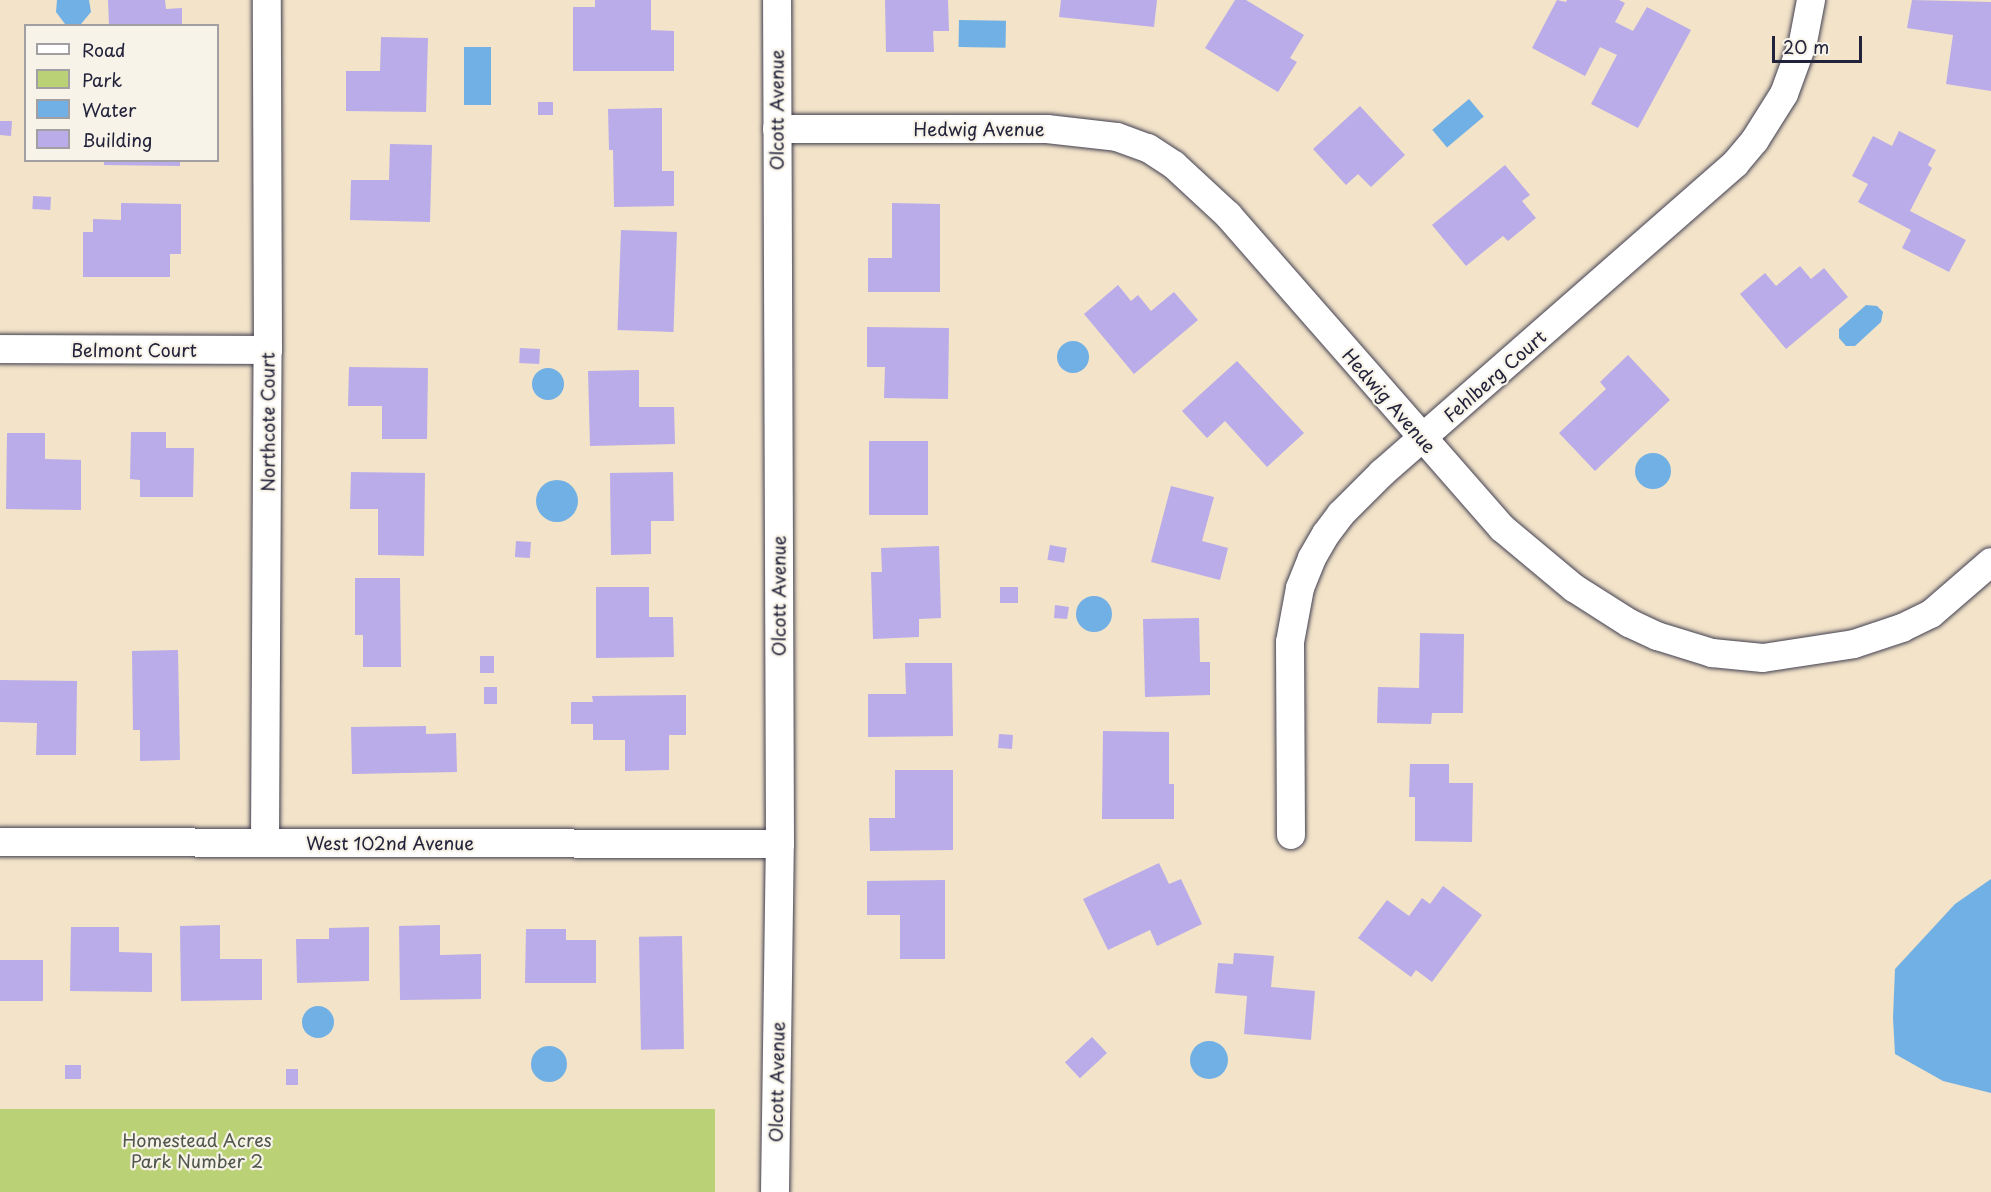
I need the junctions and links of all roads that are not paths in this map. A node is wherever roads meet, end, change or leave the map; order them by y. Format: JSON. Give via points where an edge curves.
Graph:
{"nodes":[{"id":1,"x":267,"y":0,"type":"edge"},
{"id":2,"x":777,"y":0,"type":"edge"},
{"id":3,"x":1811,"y":0,"type":"edge"},
{"id":4,"x":777,"y":129,"type":"junction"},
{"id":5,"x":0,"y":349,"type":"edge"},
{"id":6,"x":268,"y":350,"type":"junction"},
{"id":7,"x":1422,"y":440,"type":"junction"},
{"id":8,"x":1991,"y":562,"type":"edge"},
{"id":9,"x":1291,"y":835,"type":"dead end"},
{"id":10,"x":0,"y":842,"type":"edge"},
{"id":11,"x":265,"y":843,"type":"junction"},
{"id":12,"x":780,"y":844,"type":"junction"},
{"id":13,"x":775,"y":1192,"type":"edge"}],
"edges":[{"from":1,"to":6,"type":"street","name":"Northcote Court"},
{"from":2,"to":4,"type":"street","name":"Olcott Avenue"},
{"from":3,"to":7,"type":"street","name":"Fehlberg Court","via":[[1803,42],[1784,94],[1755,140],[1734,164]]},
{"from":4,"to":7,"type":"street","name":"Hedwig Avenue","via":[[1047,129],[1117,138],[1148,148],[1183,172],[1228,215]]},
{"from":4,"to":12,"type":"street","name":"Olcott Avenue"},
{"from":5,"to":6,"type":"street","name":"Belmont Court"},
{"from":6,"to":11,"type":"street","name":"Northcote Court"},
{"from":7,"to":8,"type":"street","name":"Hedwig Avenue","via":[[1502,528],[1574,588],[1629,623],[1712,653],[1763,658],[1854,644],[1931,614]]},
{"from":7,"to":9,"type":"street","name":"Fehlberg Court","via":[[1341,514],[1312,558],[1300,588],[1290,642]]},
{"from":10,"to":11,"type":"street","name":"West 102nd Avenue"},
{"from":11,"to":12,"type":"street","name":"West 102nd Avenue"},
{"from":12,"to":13,"type":"street","name":"Olcott Avenue"}]}
